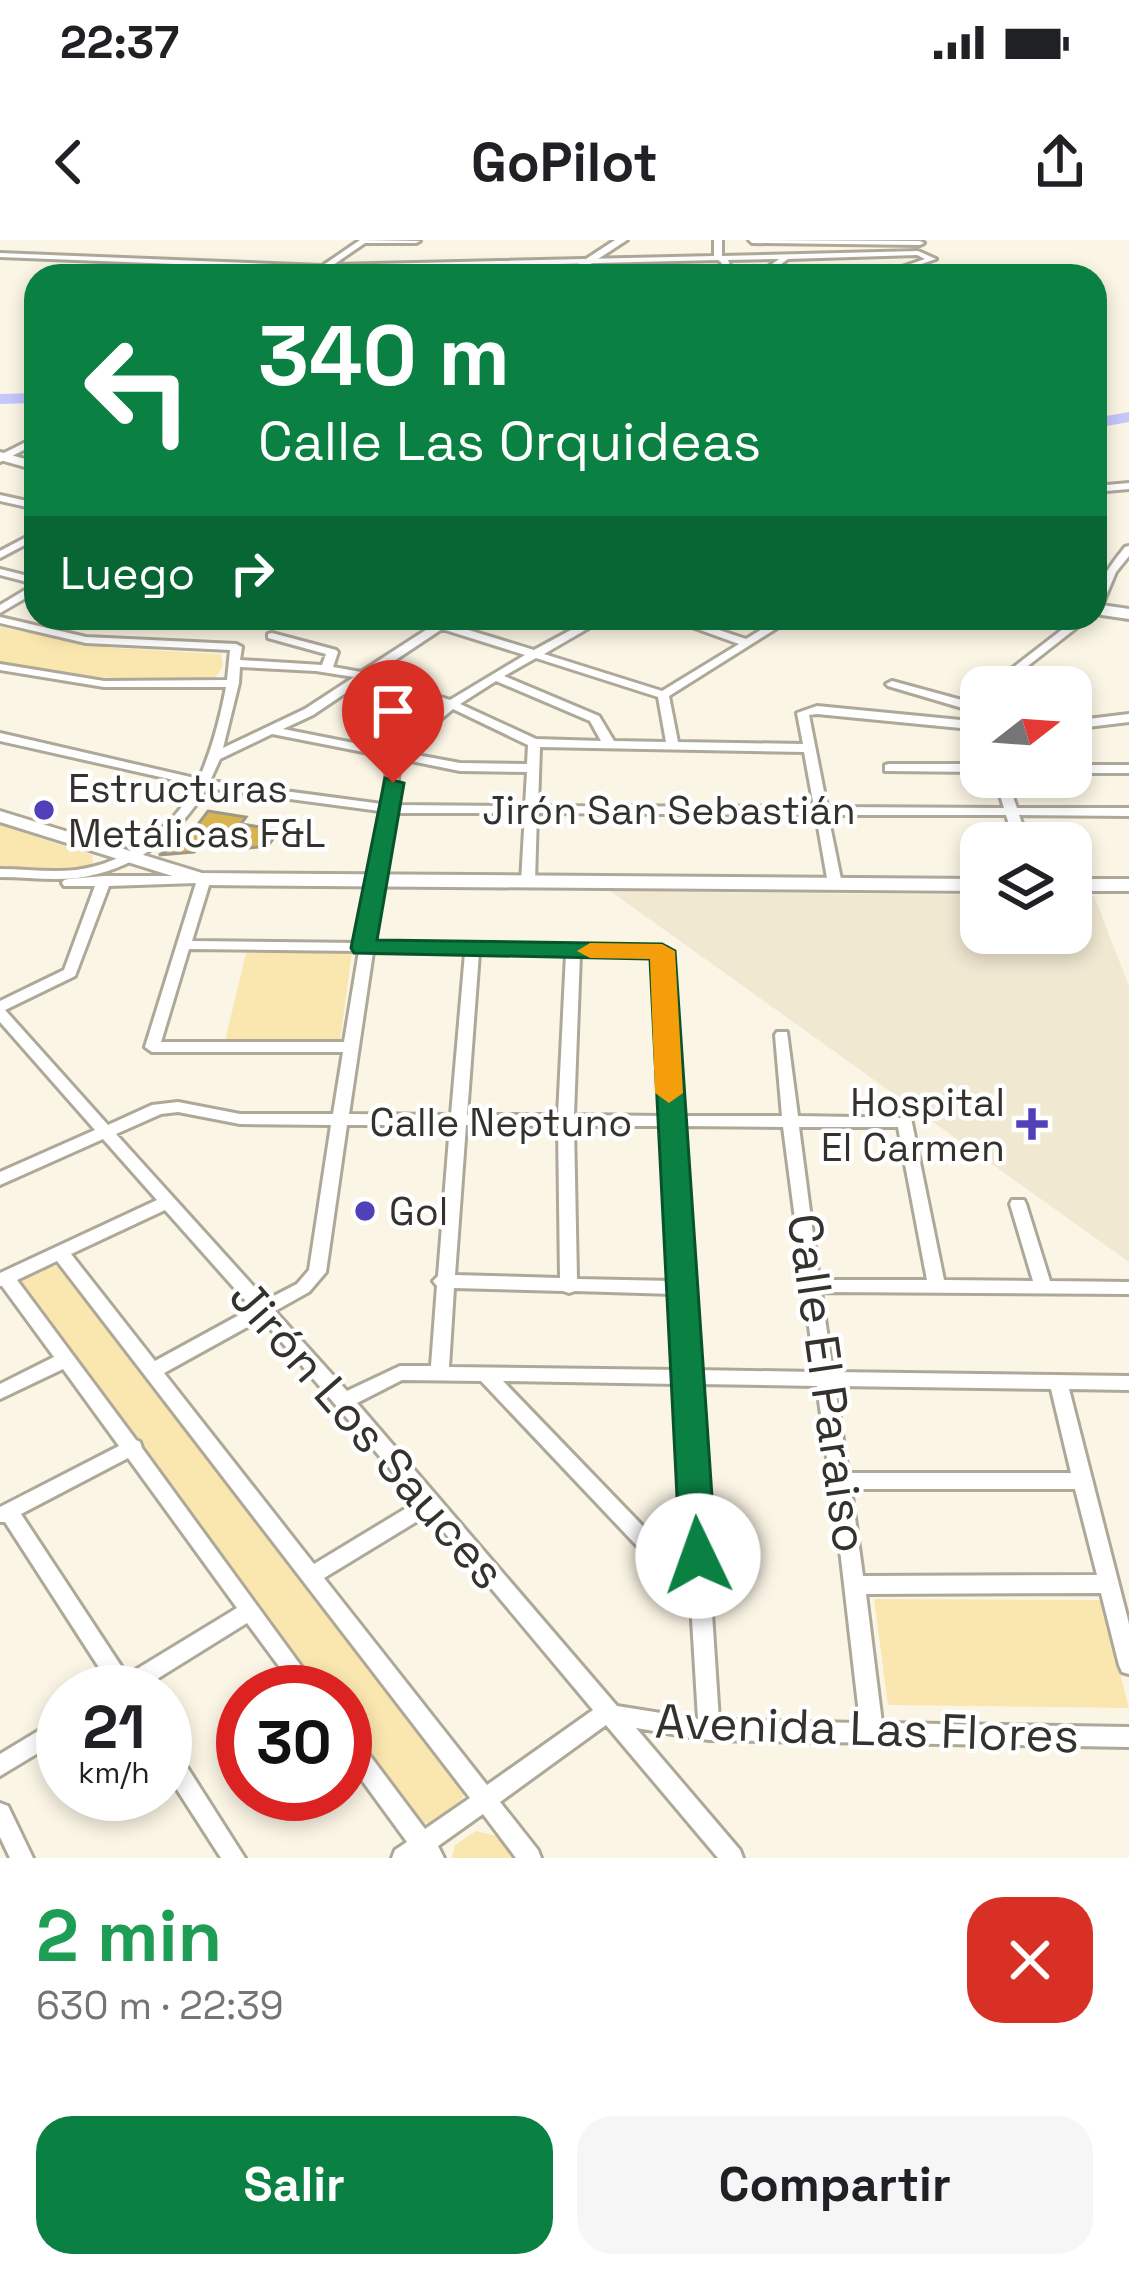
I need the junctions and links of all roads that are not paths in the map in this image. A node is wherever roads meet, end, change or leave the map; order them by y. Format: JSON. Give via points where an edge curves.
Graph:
{"nodes":[{"id":1,"x":34,"y":240,"type":"edge"},
{"id":2,"x":365,"y":240,"type":"edge"},
{"id":3,"x":622,"y":240,"type":"edge"},
{"id":4,"x":718,"y":240,"type":"edge"},
{"id":5,"x":752,"y":240,"type":"edge"},
{"id":6,"x":416,"y":241,"type":"edge"},
{"id":7,"x":796,"y":241,"type":"edge"},
{"id":8,"x":838,"y":241,"type":"edge"},
{"id":9,"x":920,"y":245,"type":"edge"},
{"id":10,"x":2,"y":256,"type":"edge"},
{"id":11,"x":841,"y":257,"type":"junction"},
{"id":12,"x":798,"y":258,"type":"junction"},
{"id":13,"x":754,"y":259,"type":"junction"},
{"id":14,"x":785,"y":259,"type":"junction"},
{"id":15,"x":728,"y":260,"type":"junction"},
{"id":16,"x":647,"y":263,"type":"joint"},
{"id":17,"x":217,"y":264,"type":"edge"},
{"id":18,"x":330,"y":264,"type":"edge"},
{"id":19,"x":586,"y":264,"type":"edge"},
{"id":20,"x":616,"y":264,"type":"edge"},
{"id":21,"x":724,"y":264,"type":"edge"},
{"id":22,"x":778,"y":264,"type":"edge"},
{"id":23,"x":916,"y":264,"type":"edge"},
{"id":24,"x":1129,"y":550,"type":"edge"},
{"id":25,"x":1107,"y":570,"type":"edge"},
{"id":26,"x":1111,"y":571,"type":"junction"},
{"id":27,"x":1107,"y":580,"type":"edge"},
{"id":28,"x":43,"y":630,"type":"edge"},
{"id":29,"x":433,"y":630,"type":"edge"},
{"id":30,"x":473,"y":630,"type":"edge"},
{"id":31,"x":580,"y":630,"type":"edge"},
{"id":32,"x":709,"y":630,"type":"edge"},
{"id":33,"x":769,"y":630,"type":"edge"},
{"id":34,"x":1069,"y":630,"type":"edge"},
{"id":35,"x":272,"y":636,"type":"dead end"},
{"id":36,"x":748,"y":643,"type":"junction"},
{"id":37,"x":541,"y":653,"type":"junction"},
{"id":38,"x":235,"y":663,"type":"junction"},
{"id":39,"x":1022,"y":666,"type":"edge"},
{"id":40,"x":0,"y":667,"type":"edge"},
{"id":41,"x":327,"y":667,"type":"junction"},
{"id":42,"x":365,"y":674,"type":"junction"},
{"id":43,"x":497,"y":677,"type":"junction"},
{"id":44,"x":233,"y":683,"type":"junction"},
{"id":45,"x":892,"y":684,"type":"dead end"},
{"id":46,"x":663,"y":695,"type":"junction"},
{"id":47,"x":960,"y":700,"type":"edge"},
{"id":48,"x":453,"y":701,"type":"junction"},
{"id":49,"x":1129,"y":718,"type":"edge"},
{"id":50,"x":1092,"y":722,"type":"edge"},
{"id":51,"x":960,"y":726,"type":"edge"},
{"id":52,"x":270,"y":730,"type":"junction"},
{"id":53,"x":0,"y":737,"type":"edge"},
{"id":54,"x":534,"y":743,"type":"junction"},
{"id":55,"x":610,"y":745,"type":"junction"},
{"id":56,"x":673,"y":747,"type":"junction"},
{"id":57,"x":809,"y":748,"type":"junction"},
{"id":58,"x":217,"y":756,"type":"junction"},
{"id":59,"x":394,"y":757,"type":"junction"},
{"id":60,"x":533,"y":768,"type":"junction"},
{"id":61,"x":889,"y":768,"type":"dead end"},
{"id":62,"x":960,"y":768,"type":"edge"},
{"id":63,"x":1092,"y":769,"type":"edge"},
{"id":64,"x":1129,"y":769,"type":"edge"},
{"id":65,"x":206,"y":784,"type":"junction"},
{"id":66,"x":1007,"y":798,"type":"edge"},
{"id":67,"x":391,"y":808,"type":"junction"},
{"id":68,"x":531,"y":809,"type":"junction"},
{"id":69,"x":820,"y":811,"type":"junction"},
{"id":70,"x":1012,"y":812,"type":"junction"},
{"id":71,"x":1129,"y":812,"type":"edge"},
{"id":72,"x":0,"y":816,"type":"edge"},
{"id":73,"x":1015,"y":822,"type":"edge"},
{"id":74,"x":119,"y":862,"type":"junction"},
{"id":75,"x":0,"y":878,"type":"edge"},
{"id":76,"x":202,"y":879,"type":"junction"},
{"id":77,"x":374,"y":881,"type":"junction"},
{"id":78,"x":102,"y":882,"type":"junction"},
{"id":79,"x":528,"y":882,"type":"junction"},
{"id":80,"x":836,"y":884,"type":"junction"},
{"id":81,"x":960,"y":884,"type":"edge"},
{"id":82,"x":1092,"y":885,"type":"edge"},
{"id":83,"x":1129,"y":885,"type":"edge"},
{"id":84,"x":182,"y":945,"type":"junction"},
{"id":85,"x":363,"y":948,"type":"junction"},
{"id":86,"x":472,"y":949,"type":"junction"},
{"id":87,"x":573,"y":950,"type":"junction"},
{"id":88,"x":0,"y":1010,"type":"edge"},
{"id":89,"x":782,"y":1035,"type":"dead end"},
{"id":90,"x":348,"y":1047,"type":"junction"},
{"id":91,"x":336,"y":1121,"type":"junction"},
{"id":92,"x":456,"y":1121,"type":"junction"},
{"id":93,"x":566,"y":1121,"type":"junction"},
{"id":94,"x":670,"y":1122,"type":"junction"},
{"id":95,"x":790,"y":1122,"type":"junction"},
{"id":96,"x":104,"y":1133,"type":"junction"},
{"id":97,"x":0,"y":1179,"type":"edge"},
{"id":98,"x":167,"y":1202,"type":"junction"},
{"id":99,"x":1018,"y":1204,"type":"dead end"},
{"id":100,"x":60,"y":1252,"type":"junction"},
{"id":101,"x":3,"y":1279,"type":"edge"},
{"id":102,"x":442,"y":1281,"type":"junction"},
{"id":103,"x":814,"y":1286,"type":"junction"},
{"id":104,"x":569,"y":1287,"type":"junction"},
{"id":105,"x":937,"y":1287,"type":"junction"},
{"id":106,"x":685,"y":1288,"type":"junction"},
{"id":107,"x":1043,"y":1288,"type":"junction"},
{"id":108,"x":1129,"y":1288,"type":"edge"},
{"id":109,"x":262,"y":1312,"type":"junction"},
{"id":110,"x":65,"y":1360,"type":"junction"},
{"id":111,"x":154,"y":1370,"type":"junction"},
{"id":112,"x":439,"y":1374,"type":"junction"},
{"id":113,"x":485,"y":1374,"type":"junction"},
{"id":114,"x":687,"y":1377,"type":"junction"},
{"id":115,"x":828,"y":1380,"type":"junction"},
{"id":116,"x":1058,"y":1382,"type":"junction"},
{"id":117,"x":1129,"y":1383,"type":"edge"},
{"id":118,"x":0,"y":1392,"type":"edge"},
{"id":119,"x":345,"y":1401,"type":"junction"},
{"id":120,"x":133,"y":1447,"type":"junction"},
{"id":121,"x":842,"y":1480,"type":"junction"},
{"id":122,"x":1084,"y":1481,"type":"junction"},
{"id":123,"x":431,"y":1503,"type":"junction"},
{"id":124,"x":4,"y":1514,"type":"edge"},
{"id":125,"x":312,"y":1575,"type":"junction"},
{"id":126,"x":1110,"y":1584,"type":"junction"},
{"id":127,"x":858,"y":1585,"type":"junction"},
{"id":128,"x":700,"y":1600,"type":"junction"},
{"id":129,"x":249,"y":1610,"type":"junction"},
{"id":130,"x":1129,"y":1664,"type":"edge"},
{"id":131,"x":106,"y":1665,"type":"edge"},
{"id":132,"x":163,"y":1665,"type":"edge"},
{"id":133,"x":290,"y":1665,"type":"edge"},
{"id":134,"x":605,"y":1714,"type":"junction"},
{"id":135,"x":709,"y":1730,"type":"junction"},
{"id":136,"x":872,"y":1732,"type":"junction"},
{"id":137,"x":1129,"y":1737,"type":"edge"},
{"id":138,"x":36,"y":1743,"type":"edge"},
{"id":139,"x":0,"y":1766,"type":"edge"},
{"id":140,"x":372,"y":1781,"type":"edge"},
{"id":141,"x":192,"y":1793,"type":"edge"},
{"id":142,"x":484,"y":1799,"type":"junction"},
{"id":143,"x":0,"y":1813,"type":"edge"},
{"id":144,"x":420,"y":1853,"type":"edge"},
{"id":145,"x":22,"y":1858,"type":"edge"},
{"id":146,"x":234,"y":1858,"type":"edge"},
{"id":147,"x":530,"y":1858,"type":"edge"},
{"id":148,"x":732,"y":1858,"type":"edge"}],
"edges":[{"from":1,"to":10,"type":"street"},
{"from":2,"to":6,"type":"street"},
{"from":2,"to":18,"type":"street"},
{"from":3,"to":19,"type":"main road"},
{"from":4,"to":15,"type":"street","via":[[718,257]]},
{"from":5,"to":7,"type":"street"},
{"from":5,"to":13,"type":"street"},
{"from":7,"to":8,"type":"street"},
{"from":7,"to":12,"type":"street"},
{"from":8,"to":9,"type":"street"},
{"from":8,"to":11,"type":"street"},
{"from":9,"to":11,"type":"street"},
{"from":9,"to":23,"type":"street","via":[[932,259]]},
{"from":10,"to":17,"type":"street"},
{"from":11,"to":12,"type":"street"},
{"from":12,"to":14,"type":"street"},
{"from":13,"to":14,"type":"street"},
{"from":13,"to":15,"type":"street"},
{"from":14,"to":22,"type":"street"},
{"from":15,"to":16,"type":"street"},
{"from":15,"to":21,"type":"street"},
{"from":16,"to":20,"type":"street"},
{"from":24,"to":26,"type":"street"},
{"from":25,"to":26,"type":"street"},
{"from":26,"to":27,"type":"street"},
{"from":28,"to":38,"type":"street","via":[[86,640],[236,647]]},
{"from":29,"to":42,"type":"street"},
{"from":30,"to":37,"type":"street"},
{"from":31,"to":37,"type":"street"},
{"from":32,"to":36,"type":"street"},
{"from":33,"to":36,"type":"street"},
{"from":34,"to":39,"type":"street"},
{"from":35,"to":41,"type":"street","via":[[332,652]]},
{"from":36,"to":46,"type":"street"},
{"from":37,"to":43,"type":"street"},
{"from":37,"to":46,"type":"street"},
{"from":38,"to":41,"type":"street"},
{"from":38,"to":44,"type":"street"},
{"from":40,"to":44,"type":"street","via":[[104,684]]},
{"from":41,"to":42,"type":"street"},
{"from":42,"to":48,"type":"street"},
{"from":42,"to":52,"type":"street"},
{"from":43,"to":48,"type":"street"},
{"from":43,"to":55,"type":"street","via":[[595,719]]},
{"from":44,"to":58,"type":"street"},
{"from":45,"to":47,"type":"street"},
{"from":46,"to":56,"type":"street"},
{"from":48,"to":54,"type":"street"},
{"from":48,"to":59,"type":"street"},
{"from":49,"to":50,"type":"street"},
{"from":51,"to":57,"type":"street","via":[[810,710],[802,715]]},
{"from":52,"to":58,"type":"street"},
{"from":52,"to":59,"type":"street"},
{"from":53,"to":65,"type":"street","name":"Jirón San Sebastián"},
{"from":54,"to":55,"type":"street"},
{"from":54,"to":60,"type":"street"},
{"from":55,"to":56,"type":"street"},
{"from":56,"to":57,"type":"street"},
{"from":57,"to":69,"type":"street"},
{"from":58,"to":65,"type":"street"},
{"from":59,"to":60,"type":"street"},
{"from":59,"to":67,"type":"street"},
{"from":60,"to":68,"type":"street"},
{"from":61,"to":62,"type":"street"},
{"from":63,"to":64,"type":"street"},
{"from":65,"to":67,"type":"street","name":"Jirón San Sebastián"},
{"from":65,"to":74,"type":"street","via":[[193,809]]},
{"from":66,"to":70,"type":"street"},
{"from":67,"to":68,"type":"street","name":"Jirón San Sebastián"},
{"from":67,"to":77,"type":"street"},
{"from":68,"to":69,"type":"street","name":"Jirón San Sebastián"},
{"from":68,"to":79,"type":"street"},
{"from":69,"to":70,"type":"street","name":"Jirón San Sebastián"},
{"from":69,"to":80,"type":"street"},
{"from":70,"to":71,"type":"street","name":"Jirón San Sebastián"},
{"from":70,"to":73,"type":"street"},
{"from":72,"to":74,"type":"main road"},
{"from":74,"to":75,"type":"street","via":[[79,874]]},
{"from":74,"to":76,"type":"main road"},
{"from":74,"to":78,"type":"street"},
{"from":75,"to":78,"type":"street"},
{"from":76,"to":77,"type":"main road"},
{"from":76,"to":78,"type":"street"},
{"from":76,"to":84,"type":"street"},
{"from":77,"to":79,"type":"main road"},
{"from":77,"to":85,"type":"street"},
{"from":78,"to":88,"type":"street","via":[[70,973]]},
{"from":79,"to":80,"type":"main road"},
{"from":80,"to":81,"type":"main road"},
{"from":82,"to":83,"type":"main road"},
{"from":84,"to":85,"type":"street"},
{"from":84,"to":90,"type":"street","via":[[152,1047]]},
{"from":85,"to":86,"type":"street"},
{"from":85,"to":90,"type":"street"},
{"from":86,"to":87,"type":"street"},
{"from":86,"to":92,"type":"street"},
{"from":87,"to":93,"type":"street"},
{"from":87,"to":94,"type":"street","via":[[662,951]]},
{"from":88,"to":96,"type":"street","name":"Jirón Los Sauces"},
{"from":89,"to":95,"type":"street","name":"Calle El Paraiso"},
{"from":90,"to":91,"type":"street"},
{"from":91,"to":92,"type":"street","name":"Calle Neptuno"},
{"from":91,"to":96,"type":"street","name":"Calle Neptuno","via":[[228,1119],[169,1107]]},
{"from":91,"to":109,"type":"street","via":[[317,1272]]},
{"from":92,"to":93,"type":"street","name":"Calle Neptuno"},
{"from":92,"to":102,"type":"street"},
{"from":93,"to":94,"type":"street","name":"Calle Neptuno"},
{"from":93,"to":104,"type":"street"},
{"from":94,"to":95,"type":"street","name":"Calle Neptuno"},
{"from":94,"to":106,"type":"street"},
{"from":95,"to":103,"type":"street","name":"Calle El Paraiso"},
{"from":95,"to":105,"type":"street","name":"Calle Neptuno","via":[[905,1123]]},
{"from":96,"to":97,"type":"street","name":"Calle Neptuno"},
{"from":96,"to":98,"type":"street","name":"Jirón Los Sauces"},
{"from":98,"to":100,"type":"street"},
{"from":98,"to":109,"type":"street","name":"Jirón Los Sauces"},
{"from":99,"to":107,"type":"street"},
{"from":100,"to":101,"type":"street"},
{"from":100,"to":111,"type":"street"},
{"from":101,"to":110,"type":"street"},
{"from":102,"to":104,"type":"street"},
{"from":102,"to":112,"type":"street"},
{"from":103,"to":105,"type":"street"},
{"from":103,"to":115,"type":"street","name":"Calle El Paraiso"},
{"from":104,"to":106,"type":"street"},
{"from":105,"to":107,"type":"street"},
{"from":106,"to":114,"type":"street"},
{"from":107,"to":108,"type":"street"},
{"from":109,"to":111,"type":"street"},
{"from":109,"to":119,"type":"street","name":"Jirón Los Sauces"},
{"from":110,"to":118,"type":"street"},
{"from":110,"to":120,"type":"street"},
{"from":111,"to":125,"type":"street"},
{"from":112,"to":113,"type":"street"},
{"from":112,"to":119,"type":"street","via":[[400,1373]]},
{"from":113,"to":114,"type":"street"},
{"from":113,"to":128,"type":"street"},
{"from":114,"to":115,"type":"street"},
{"from":114,"to":128,"type":"street"},
{"from":115,"to":116,"type":"street"},
{"from":115,"to":121,"type":"street","name":"Calle El Paraiso"},
{"from":116,"to":117,"type":"street"},
{"from":116,"to":122,"type":"street"},
{"from":119,"to":123,"type":"street","name":"Jirón Los Sauces"},
{"from":120,"to":124,"type":"street"},
{"from":120,"to":129,"type":"street"},
{"from":121,"to":122,"type":"street"},
{"from":121,"to":127,"type":"street","name":"Calle El Paraiso"},
{"from":122,"to":126,"type":"street"},
{"from":123,"to":125,"type":"street"},
{"from":123,"to":134,"type":"street","name":"Jirón Los Sauces"},
{"from":124,"to":131,"type":"street"},
{"from":125,"to":142,"type":"street"},
{"from":126,"to":127,"type":"street"},
{"from":126,"to":130,"type":"street"},
{"from":127,"to":136,"type":"street","name":"Calle El Paraiso"},
{"from":128,"to":135,"type":"street"},
{"from":129,"to":132,"type":"street"},
{"from":129,"to":133,"type":"street"},
{"from":134,"to":135,"type":"street","name":"Avenida Las Flores"},
{"from":134,"to":142,"type":"street"},
{"from":134,"to":148,"type":"street","name":"Jirón Los Sauces"},
{"from":135,"to":136,"type":"street","name":"Avenida Las Flores"},
{"from":136,"to":137,"type":"street","name":"Avenida Las Flores"},
{"from":138,"to":139,"type":"street"},
{"from":140,"to":144,"type":"street"},
{"from":141,"to":146,"type":"street"},
{"from":142,"to":144,"type":"street"},
{"from":142,"to":147,"type":"street"},
{"from":143,"to":145,"type":"street"}]}
